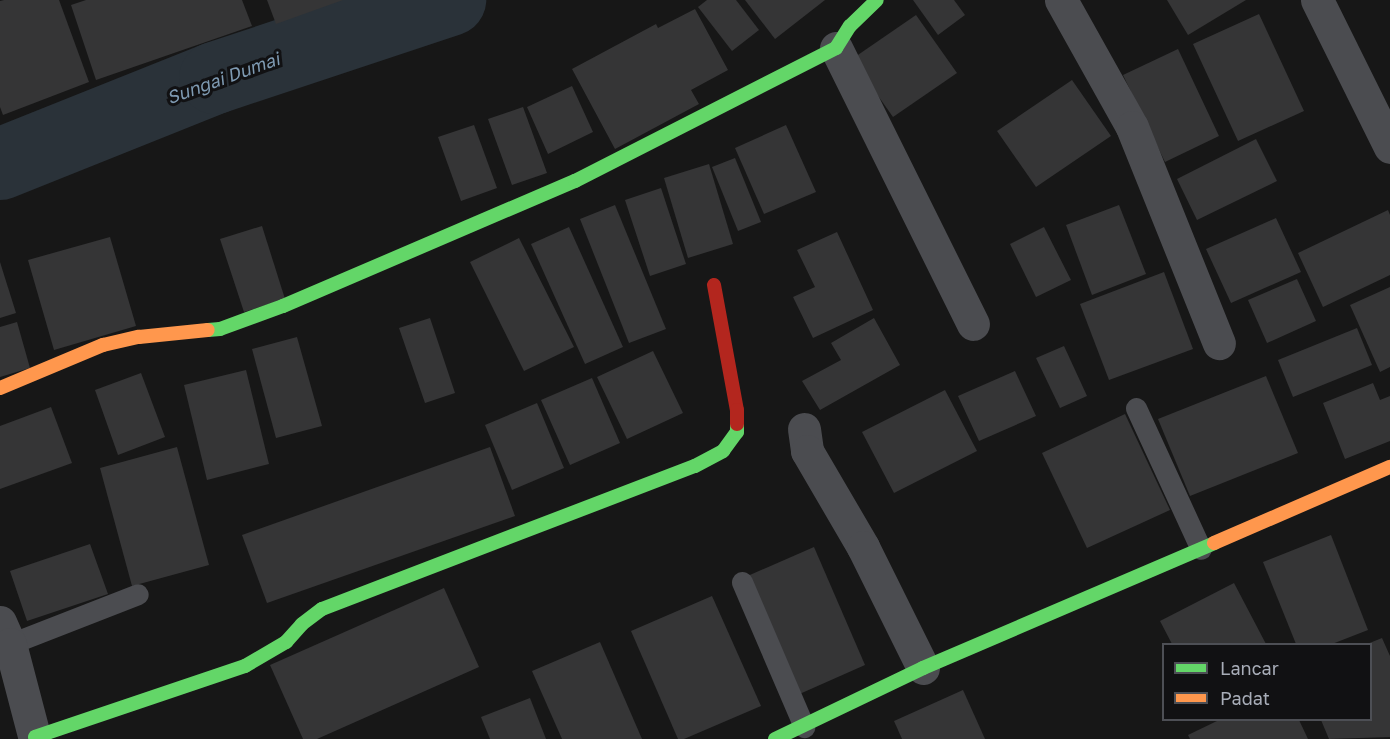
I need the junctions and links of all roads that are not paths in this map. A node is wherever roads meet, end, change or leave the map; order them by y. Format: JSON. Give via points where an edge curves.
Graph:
{"nodes":[{"id":1,"x":877,"y":0,"type":"edge"},
{"id":2,"x":1061,"y":0,"type":"edge"},
{"id":3,"x":1317,"y":0,"type":"edge"},
{"id":4,"x":836,"y":48,"type":"junction"},
{"id":5,"x":1390,"y":147,"type":"edge"},
{"id":6,"x":714,"y":285,"type":"dead end"},
{"id":7,"x":973,"y":324,"type":"dead end"},
{"id":8,"x":1219,"y":343,"type":"dead end"},
{"id":9,"x":0,"y":388,"type":"edge"},
{"id":10,"x":1136,"y":408,"type":"dead end"},
{"id":11,"x":804,"y":429,"type":"dead end"},
{"id":12,"x":1390,"y":467,"type":"edge"},
{"id":13,"x":1202,"y":549,"type":"junction"},
{"id":14,"x":742,"y":582,"type":"dead end"},
{"id":15,"x":138,"y":594,"type":"dead end"},
{"id":16,"x":3,"y":638,"type":"edge"},
{"id":17,"x":923,"y":668,"type":"junction"},
{"id":18,"x":804,"y":727,"type":"junction"},
{"id":19,"x":35,"y":738,"type":"edge"},
{"id":20,"x":775,"y":739,"type":"edge"}],
"edges":[{"from":1,"to":4,"type":"street","via":[[850,26]]},
{"from":2,"to":8,"type":"street","via":[[1132,127]]},
{"from":3,"to":5,"type":"street"},
{"from":4,"to":7,"type":"street"},
{"from":4,"to":9,"type":"street","via":[[575,181],[283,306],[220,329],[103,345]]},
{"from":6,"to":19,"type":"street","via":[[737,410],[737,432],[723,451],[695,466],[322,609],[286,642],[245,666]]},
{"from":10,"to":13,"type":"lane"},
{"from":11,"to":17,"type":"street","via":[[807,451],[863,547]]},
{"from":12,"to":13,"type":"street"},
{"from":13,"to":17,"type":"street"},
{"from":14,"to":18,"type":"lane"},
{"from":15,"to":16,"type":"lane"},
{"from":16,"to":19,"type":"street"},
{"from":17,"to":18,"type":"street"},
{"from":18,"to":20,"type":"street"}]}
